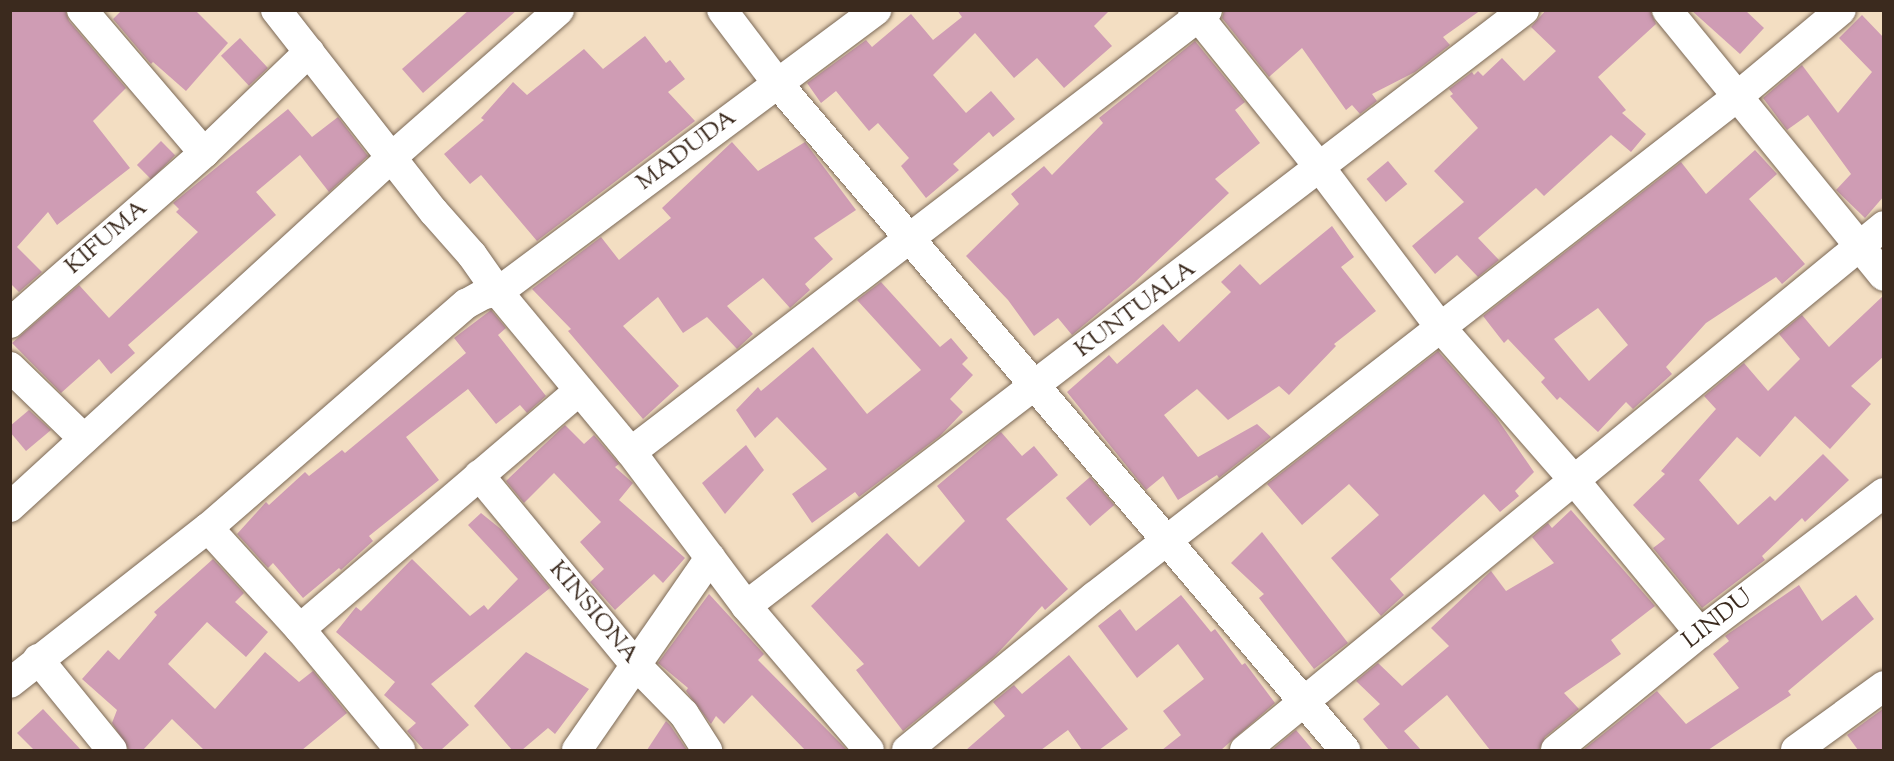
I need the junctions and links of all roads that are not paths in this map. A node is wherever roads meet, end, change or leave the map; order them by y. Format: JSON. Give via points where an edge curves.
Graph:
{"nodes":[{"id":1,"x":82,"y":10,"type":"edge"},
{"id":2,"x":276,"y":10,"type":"edge"},
{"id":3,"x":559,"y":10,"type":"edge"},
{"id":4,"x":722,"y":10,"type":"edge"},
{"id":5,"x":877,"y":10,"type":"edge"},
{"id":6,"x":1524,"y":10,"type":"edge"},
{"id":7,"x":1667,"y":10,"type":"edge"},
{"id":8,"x":1841,"y":10,"type":"edge"},
{"id":9,"x":1200,"y":13,"type":"edge"},
{"id":10,"x":309,"y":52,"type":"junction"},
{"id":11,"x":778,"y":84,"type":"junction"},
{"id":12,"x":1738,"y":96,"type":"junction"},
{"id":13,"x":204,"y":153,"type":"junction"},
{"id":14,"x":393,"y":156,"type":"junction"},
{"id":15,"x":1321,"y":169,"type":"junction"},
{"id":16,"x":1884,"y":226,"type":"edge"},
{"id":17,"x":910,"y":237,"type":"junction"},
{"id":18,"x":1859,"y":244,"type":"junction"},
{"id":19,"x":1884,"y":276,"type":"edge"},
{"id":20,"x":498,"y":292,"type":"junction"},
{"id":21,"x":10,"y":322,"type":"edge"},
{"id":22,"x":1441,"y":328,"type":"junction"},
{"id":23,"x":10,"y":367,"type":"edge"},
{"id":24,"x":1036,"y":386,"type":"junction"},
{"id":25,"x":579,"y":391,"type":"junction"},
{"id":26,"x":84,"y":440,"type":"junction"},
{"id":27,"x":631,"y":452,"type":"junction"},
{"id":28,"x":479,"y":475,"type":"junction"},
{"id":29,"x":1575,"y":481,"type":"junction"},
{"id":30,"x":1884,"y":493,"type":"edge"},
{"id":31,"x":10,"y":507,"type":"edge"},
{"id":32,"x":208,"y":528,"type":"junction"},
{"id":33,"x":1167,"y":540,"type":"junction"},
{"id":34,"x":710,"y":558,"type":"junction"},
{"id":35,"x":746,"y":606,"type":"junction"},
{"id":36,"x":300,"y":629,"type":"junction"},
{"id":37,"x":1700,"y":633,"type":"junction"},
{"id":38,"x":38,"y":659,"type":"junction"},
{"id":39,"x":634,"y":663,"type":"junction"},
{"id":40,"x":10,"y":683,"type":"edge"},
{"id":41,"x":1884,"y":686,"type":"edge"},
{"id":42,"x":1305,"y":703,"type":"junction"},
{"id":43,"x":112,"y":750,"type":"edge"},
{"id":44,"x":400,"y":750,"type":"edge"},
{"id":45,"x":577,"y":750,"type":"edge"},
{"id":46,"x":707,"y":750,"type":"edge"},
{"id":47,"x":869,"y":750,"type":"edge"},
{"id":48,"x":907,"y":750,"type":"edge"},
{"id":49,"x":1245,"y":750,"type":"edge"},
{"id":50,"x":1345,"y":750,"type":"edge"},
{"id":51,"x":1556,"y":750,"type":"edge"},
{"id":52,"x":1796,"y":750,"type":"edge"}],
"edges":[{"from":1,"to":13,"type":"street"},
{"from":2,"to":10,"type":"street"},
{"from":3,"to":14,"type":"street"},
{"from":4,"to":11,"type":"street"},
{"from":5,"to":11,"type":"street","name":"MADUDA"},
{"from":6,"to":15,"type":"street","name":"KUNTUALA"},
{"from":7,"to":12,"type":"street"},
{"from":8,"to":12,"type":"street"},
{"from":9,"to":15,"type":"street"},
{"from":9,"to":17,"type":"street"},
{"from":10,"to":13,"type":"street","name":"KIFUMA"},
{"from":10,"to":14,"type":"street"},
{"from":11,"to":17,"type":"street"},
{"from":11,"to":20,"type":"street","name":"MADUDA"},
{"from":12,"to":18,"type":"street"},
{"from":12,"to":22,"type":"street"},
{"from":13,"to":21,"type":"street","name":"KIFUMA"},
{"from":14,"to":20,"type":"street"},
{"from":14,"to":26,"type":"street"},
{"from":15,"to":22,"type":"street"},
{"from":15,"to":24,"type":"street","name":"KUNTUALA"},
{"from":16,"to":18,"type":"street"},
{"from":17,"to":24,"type":"street"},
{"from":17,"to":27,"type":"street"},
{"from":18,"to":19,"type":"street"},
{"from":18,"to":29,"type":"street"},
{"from":20,"to":25,"type":"street"},
{"from":20,"to":32,"type":"street","name":"MADUDA","via":[[484,294],[449,318]]},
{"from":22,"to":29,"type":"street"},
{"from":22,"to":33,"type":"street"},
{"from":23,"to":26,"type":"street"},
{"from":24,"to":33,"type":"street"},
{"from":24,"to":35,"type":"street","name":"KUNTUALA"},
{"from":25,"to":27,"type":"street"},
{"from":25,"to":28,"type":"street"},
{"from":26,"to":31,"type":"street"},
{"from":27,"to":34,"type":"street"},
{"from":28,"to":36,"type":"street"},
{"from":28,"to":39,"type":"street","name":"KINSIONA"},
{"from":29,"to":37,"type":"street"},
{"from":29,"to":42,"type":"street"},
{"from":30,"to":37,"type":"street","name":"LINDU"},
{"from":32,"to":36,"type":"street"},
{"from":32,"to":38,"type":"street","name":"MADUDA"},
{"from":33,"to":42,"type":"street"},
{"from":33,"to":48,"type":"street"},
{"from":34,"to":35,"type":"street"},
{"from":34,"to":39,"type":"street"},
{"from":35,"to":47,"type":"street"},
{"from":36,"to":44,"type":"street"},
{"from":37,"to":51,"type":"street","name":"LINDU"},
{"from":38,"to":40,"type":"street","name":"MADUDA"},
{"from":38,"to":43,"type":"street"},
{"from":39,"to":45,"type":"street"},
{"from":39,"to":46,"type":"street","name":"KINSIONA","via":[[684,714]]},
{"from":41,"to":52,"type":"street"},
{"from":42,"to":49,"type":"street"},
{"from":42,"to":50,"type":"street"}]}
